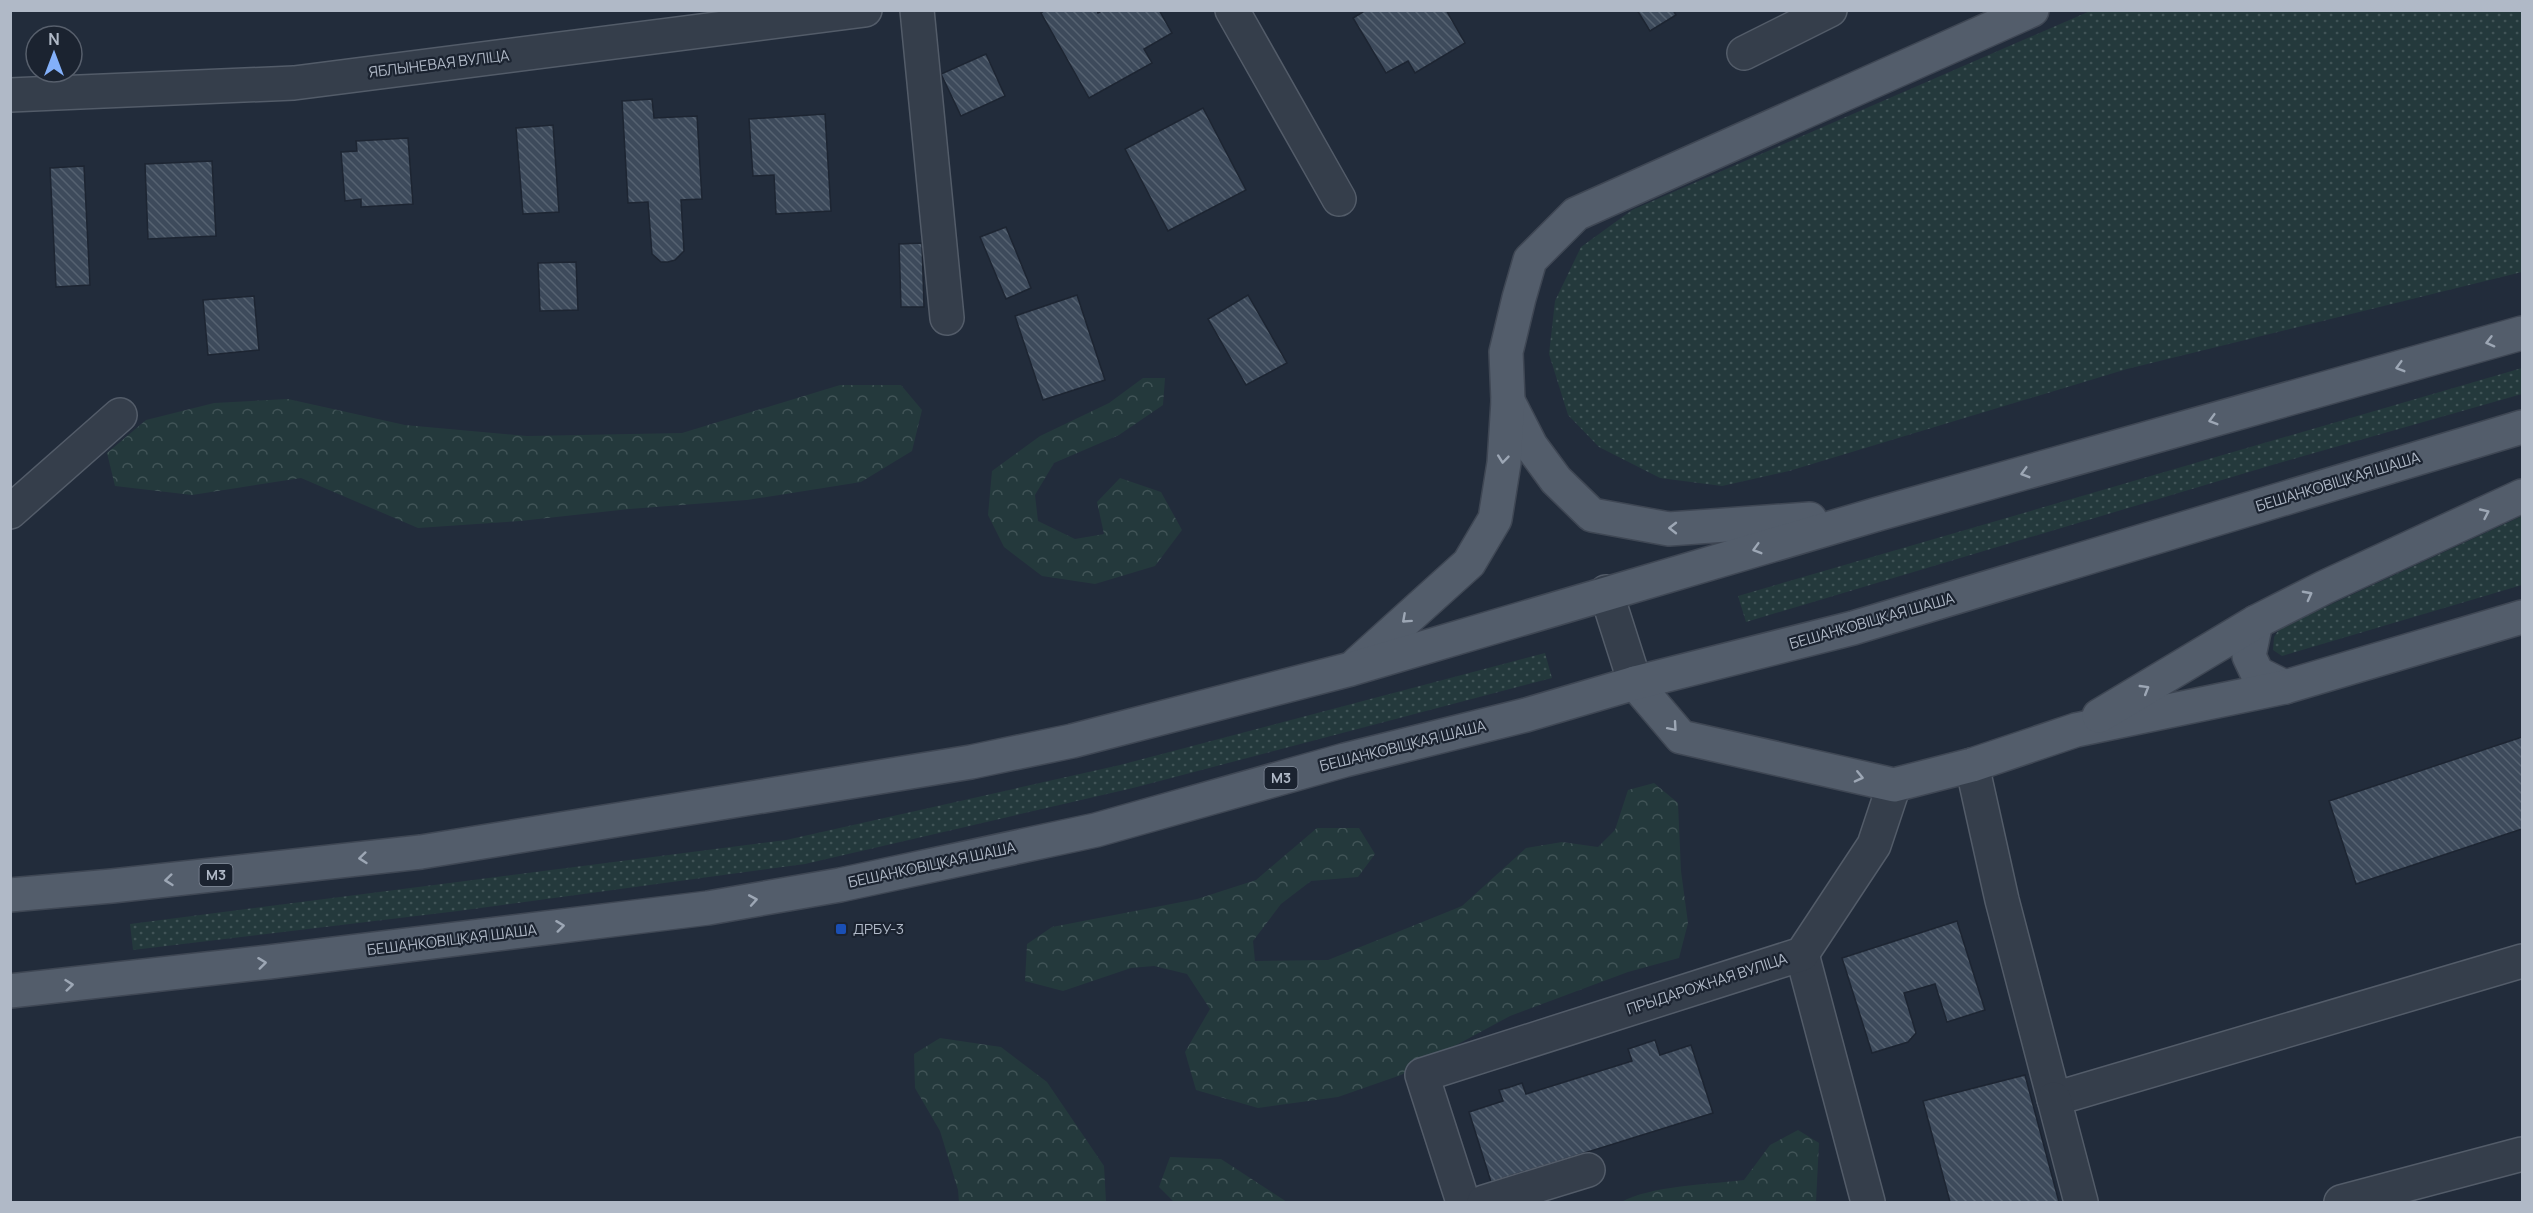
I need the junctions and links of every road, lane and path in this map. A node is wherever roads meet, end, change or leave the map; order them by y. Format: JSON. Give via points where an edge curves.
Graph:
{"nodes":[{"id":1,"x":865,"y":10,"type":"edge"},
{"id":2,"x":917,"y":10,"type":"edge"},
{"id":3,"x":1232,"y":10,"type":"edge"},
{"id":4,"x":1830,"y":10,"type":"edge"},
{"id":5,"x":2032,"y":10,"type":"edge"},
{"id":6,"x":1744,"y":53,"type":"dead end"},
{"id":7,"x":10,"y":95,"type":"edge"},
{"id":8,"x":1339,"y":199,"type":"dead end"},
{"id":9,"x":947,"y":318,"type":"dead end"},
{"id":10,"x":2523,"y":333,"type":"edge"},
{"id":11,"x":1508,"y":401,"type":"junction"},
{"id":12,"x":120,"y":415,"type":"dead end"},
{"id":13,"x":2523,"y":427,"type":"edge"},
{"id":14,"x":2523,"y":496,"type":"edge"},
{"id":15,"x":10,"y":512,"type":"edge"},
{"id":16,"x":1878,"y":514,"type":"junction"},
{"id":17,"x":1606,"y":592,"type":"junction"},
{"id":18,"x":2523,"y":617,"type":"edge"},
{"id":19,"x":2256,"y":622,"type":"junction"},
{"id":20,"x":1351,"y":669,"type":"junction"},
{"id":21,"x":1635,"y":683,"type":"junction"},
{"id":22,"x":2285,"y":687,"type":"junction"},
{"id":23,"x":2076,"y":730,"type":"junction"},
{"id":24,"x":1971,"y":765,"type":"junction"},
{"id":25,"x":1894,"y":785,"type":"junction"},
{"id":26,"x":10,"y":895,"type":"edge"},
{"id":27,"x":1802,"y":954,"type":"junction"},
{"id":28,"x":2523,"y":961,"type":"edge"},
{"id":29,"x":18,"y":995,"type":"edge"},
{"id":30,"x":2054,"y":1099,"type":"junction"},
{"id":31,"x":2523,"y":1154,"type":"edge"},
{"id":32,"x":1588,"y":1170,"type":"dead end"},
{"id":33,"x":1463,"y":1203,"type":"edge"},
{"id":34,"x":1484,"y":1203,"type":"edge"},
{"id":35,"x":1868,"y":1203,"type":"edge"},
{"id":36,"x":2081,"y":1203,"type":"edge"},
{"id":37,"x":2341,"y":1203,"type":"edge"}],
"edges":[{"from":1,"to":7,"type":"street","name":"ЯБЛЫНЕВАЯ ВУЛІЦА","via":[[294,83]]},
{"from":2,"to":9,"type":"street"},
{"from":3,"to":8,"type":"street"},
{"from":4,"to":6,"type":"street"},
{"from":5,"to":11,"type":"main road","via":[[1576,214],[1530,260],[1506,352]]},
{"from":10,"to":16,"type":"main road","number":"М3","one_way":true},
{"from":16,"to":11,"type":"main road","one_way":true,"via":[[1669,529],[1592,515],[1556,480],[1531,446]]},
{"from":11,"to":20,"type":"main road","one_way":true,"via":[[1495,519],[1469,563]]},
{"from":12,"to":15,"type":"street"},
{"from":13,"to":21,"type":"main road","name":"БЕШАНКОВІЦКАЯ ШАША","number":"М3","via":[[1854,628]]},
{"from":19,"to":14,"type":"main road","one_way":true,"via":[[2325,586]]},
{"from":16,"to":17,"type":"main road","number":"М3","one_way":true},
{"from":17,"to":20,"type":"main road","number":"М3"},
{"from":17,"to":21,"type":"street"},
{"from":18,"to":22,"type":"main road"},
{"from":19,"to":22,"type":"main road","via":[[2249,656],[2257,673]]},
{"from":23,"to":19,"type":"main road","one_way":true},
{"from":20,"to":26,"type":"main road","number":"М3","one_way":true,"via":[[1072,741],[910,772],[421,852]]},
{"from":21,"to":25,"type":"main road","one_way":true,"via":[[1681,737]]},
{"from":29,"to":21,"type":"main road","name":"БЕШАНКОВІЦКАЯ ШАША","number":"М3","one_way":true,"via":[[708,908],[840,885],[1096,830]]},
{"from":22,"to":23,"type":"main road"},
{"from":23,"to":24,"type":"main road"},
{"from":24,"to":25,"type":"main road"},
{"from":24,"to":30,"type":"street"},
{"from":25,"to":27,"type":"street","name":"ПРЫДАРОЖНАЯ ВУЛІЦА","via":[[1874,845]]},
{"from":27,"to":33,"type":"street","name":"ПРЫДАРОЖНАЯ ВУЛІЦА","via":[[1422,1075]]},
{"from":27,"to":35,"type":"street"},
{"from":28,"to":30,"type":"street"},
{"from":30,"to":36,"type":"street"},
{"from":31,"to":37,"type":"street"},
{"from":32,"to":34,"type":"street"}]}
